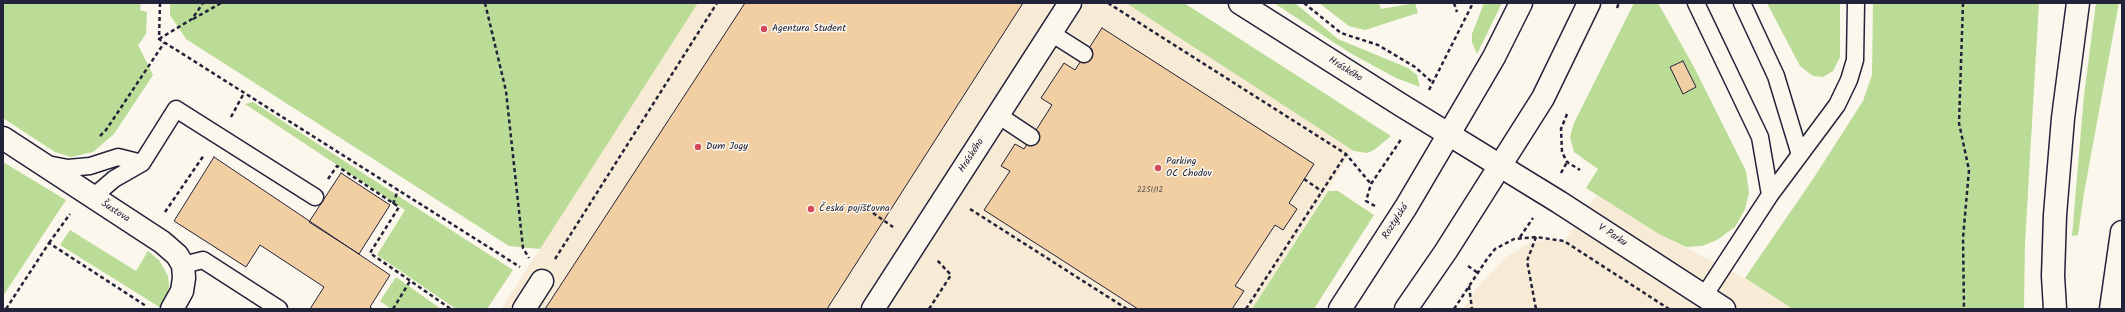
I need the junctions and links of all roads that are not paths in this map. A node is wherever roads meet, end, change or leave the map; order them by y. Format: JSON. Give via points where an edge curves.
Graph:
{"nodes":[{"id":1,"x":1070,"y":3,"type":"edge"},
{"id":2,"x":1521,"y":3,"type":"edge"},
{"id":3,"x":1589,"y":3,"type":"edge"},
{"id":4,"x":1696,"y":3,"type":"edge"},
{"id":5,"x":1742,"y":3,"type":"edge"},
{"id":6,"x":1856,"y":3,"type":"edge"},
{"id":7,"x":2078,"y":3,"type":"edge"},
{"id":8,"x":1239,"y":4,"type":"edge"},
{"id":9,"x":1051,"y":33,"type":"junction"},
{"id":10,"x":1084,"y":54,"type":"dead end"},
{"id":11,"x":998,"y":115,"type":"junction"},
{"id":12,"x":1449,"y":134,"type":"junction"},
{"id":13,"x":1030,"y":137,"type":"dead end"},
{"id":14,"x":3,"y":138,"type":"edge"},
{"id":15,"x":1800,"y":155,"type":"junction"},
{"id":16,"x":41,"y":163,"type":"junction"},
{"id":17,"x":142,"y":163,"type":"junction"},
{"id":18,"x":1500,"y":166,"type":"junction"},
{"id":19,"x":89,"y":194,"type":"junction"},
{"id":20,"x":1770,"y":195,"type":"junction"},
{"id":21,"x":316,"y":197,"type":"road end"},
{"id":22,"x":2122,"y":232,"type":"edge"},
{"id":23,"x":183,"y":265,"type":"junction"},
{"id":24,"x":542,"y":281,"type":"road end"},
{"id":25,"x":1704,"y":296,"type":"junction"},
{"id":26,"x":172,"y":309,"type":"edge"},
{"id":27,"x":279,"y":309,"type":"edge"},
{"id":28,"x":524,"y":309,"type":"edge"},
{"id":29,"x":873,"y":309,"type":"edge"},
{"id":30,"x":1340,"y":309,"type":"edge"},
{"id":31,"x":1406,"y":309,"type":"edge"},
{"id":32,"x":1724,"y":309,"type":"edge"},
{"id":33,"x":2055,"y":309,"type":"edge"},
{"id":34,"x":2110,"y":309,"type":"edge"}],
"edges":[{"from":1,"to":9,"type":"main road","name":"Hráského"},
{"from":2,"to":12,"type":"main road","name":"Roztylská","via":[[1494,57]]},
{"from":3,"to":18,"type":"main road","via":[[1543,98]]},
{"from":4,"to":20,"type":"lane","via":[[1760,137]]},
{"from":5,"to":15,"type":"lane","via":[[1776,76]]},
{"from":6,"to":15,"type":"lane","via":[[1855,60],[1849,80],[1837,105]]},
{"from":7,"to":33,"type":"main road","via":[[2064,110],[2055,215]]},
{"from":8,"to":12,"type":"main road","name":"Hráského"},
{"from":9,"to":10,"type":"lane"},
{"from":9,"to":11,"type":"main road","name":"Hráského"},
{"from":11,"to":13,"type":"lane"},
{"from":11,"to":29,"type":"main road","name":"Hráského"},
{"from":12,"to":18,"type":"main road"},
{"from":12,"to":30,"type":"main road","name":"Roztylská","via":[[1406,207]]},
{"from":14,"to":16,"type":"main road","name":"Šustova"},
{"from":15,"to":20,"type":"lane"},
{"from":16,"to":17,"type":"lane","via":[[68,168],[90,166],[118,157]]},
{"from":16,"to":19,"type":"main road","name":"Šustova"},
{"from":17,"to":19,"type":"lane"},
{"from":17,"to":21,"type":"lane","via":[[176,109]]},
{"from":18,"to":25,"type":"main road","name":"V Parku"},
{"from":18,"to":31,"type":"main road"},
{"from":19,"to":23,"type":"main road","name":"Šustova","via":[[162,242],[177,255]]},
{"from":20,"to":25,"type":"lane"},
{"from":22,"to":34,"type":"main road"},
{"from":23,"to":26,"type":"main road","via":[[182,291]]},
{"from":23,"to":27,"type":"lane","via":[[204,260]]},
{"from":24,"to":28,"type":"main road"},
{"from":25,"to":32,"type":"main road","name":"V Parku"}]}
